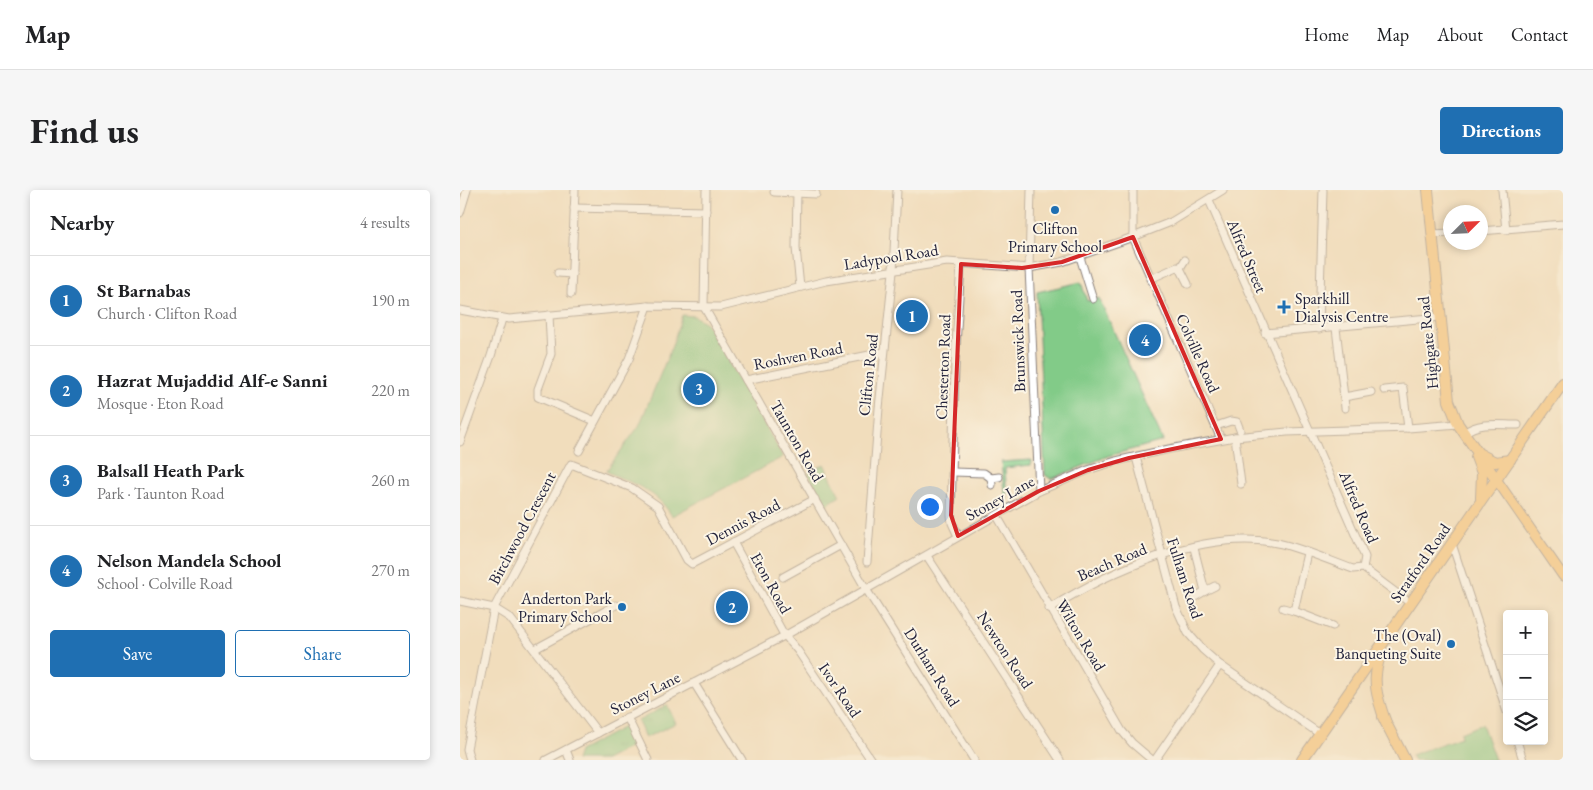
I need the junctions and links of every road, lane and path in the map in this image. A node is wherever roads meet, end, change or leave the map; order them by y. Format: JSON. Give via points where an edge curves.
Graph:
{"nodes":[{"id":1,"x":467,"y":190,"type":"edge"},
{"id":2,"x":575,"y":190,"type":"edge"},
{"id":3,"x":706,"y":190,"type":"edge"},
{"id":4,"x":897,"y":190,"type":"edge"},
{"id":5,"x":1031,"y":190,"type":"edge"},
{"id":6,"x":1133,"y":190,"type":"edge"},
{"id":7,"x":1222,"y":190,"type":"edge"},
{"id":8,"x":1323,"y":190,"type":"edge"},
{"id":9,"x":1428,"y":190,"type":"edge"},
{"id":10,"x":1502,"y":190,"type":"edge"},
{"id":11,"x":774,"y":192,"type":"dead end"},
{"id":12,"x":797,"y":192,"type":"edge"},
{"id":13,"x":816,"y":194,"type":"dead end"},
{"id":14,"x":1208,"y":200,"type":"junction"},
{"id":15,"x":574,"y":208,"type":"junction"},
{"id":16,"x":706,"y":211,"type":"junction"},
{"id":17,"x":460,"y":213,"type":"edge"},
{"id":18,"x":1563,"y":224,"type":"edge"},
{"id":19,"x":1506,"y":230,"type":"junction"},
{"id":20,"x":1488,"y":231,"type":"edge"},
{"id":21,"x":1443,"y":233,"type":"edge"},
{"id":22,"x":1433,"y":234,"type":"junction"},
{"id":23,"x":1133,"y":237,"type":"junction"},
{"id":24,"x":1080,"y":257,"type":"junction"},
{"id":25,"x":1185,"y":260,"type":"dead end"},
{"id":26,"x":961,"y":264,"type":"junction"},
{"id":27,"x":1029,"y":268,"type":"junction"},
{"id":28,"x":1180,"y":268,"type":"junction"},
{"id":29,"x":893,"y":272,"type":"junction"},
{"id":30,"x":558,"y":273,"type":"dead end"},
{"id":31,"x":572,"y":274,"type":"junction"},
{"id":32,"x":1150,"y":279,"type":"junction"},
{"id":33,"x":1188,"y":284,"type":"dead end"},
{"id":34,"x":800,"y":287,"type":"junction"},
{"id":35,"x":571,"y":294,"type":"dead end"},
{"id":36,"x":1093,"y":299,"type":"dead end"},
{"id":37,"x":648,"y":306,"type":"junction"},
{"id":38,"x":704,"y":307,"type":"junction"},
{"id":39,"x":460,"y":310,"type":"edge"},
{"id":40,"x":549,"y":315,"type":"junction"},
{"id":41,"x":1440,"y":317,"type":"junction"},
{"id":42,"x":502,"y":319,"type":"junction"},
{"id":43,"x":1336,"y":328,"type":"junction"},
{"id":44,"x":1319,"y":329,"type":"junction"},
{"id":45,"x":1265,"y":333,"type":"junction"},
{"id":46,"x":884,"y":352,"type":"junction"},
{"id":47,"x":746,"y":380,"type":"junction"},
{"id":48,"x":1384,"y":390,"type":"dead end"},
{"id":49,"x":1561,"y":390,"type":"edge"},
{"id":50,"x":1371,"y":392,"type":"dead end"},
{"id":51,"x":1344,"y":397,"type":"junction"},
{"id":52,"x":1345,"y":408,"type":"dead end"},
{"id":53,"x":596,"y":421,"type":"junction"},
{"id":54,"x":1458,"y":424,"type":"junction"},
{"id":55,"x":1518,"y":425,"type":"dead end"},
{"id":56,"x":1216,"y":426,"type":"junction"},
{"id":57,"x":1408,"y":428,"type":"junction"},
{"id":58,"x":1240,"y":430,"type":"dead end"},
{"id":59,"x":1310,"y":431,"type":"junction"},
{"id":60,"x":1464,"y":433,"type":"junction"},
{"id":61,"x":1235,"y":437,"type":"junction"},
{"id":62,"x":1221,"y":440,"type":"junction"},
{"id":63,"x":460,"y":442,"type":"edge"},
{"id":64,"x":1474,"y":449,"type":"junction"},
{"id":65,"x":579,"y":451,"type":"dead end"},
{"id":66,"x":1136,"y":457,"type":"junction"},
{"id":67,"x":1510,"y":460,"type":"junction"},
{"id":68,"x":954,"y":472,"type":"junction"},
{"id":69,"x":1496,"y":479,"type":"junction"},
{"id":70,"x":994,"y":480,"type":"dead end"},
{"id":71,"x":1242,"y":484,"type":"dead end"},
{"id":72,"x":1040,"y":491,"type":"junction"},
{"id":73,"x":815,"y":499,"type":"junction"},
{"id":74,"x":1480,"y":502,"type":"junction"},
{"id":75,"x":996,"y":516,"type":"junction"},
{"id":76,"x":958,"y":536,"type":"junction"},
{"id":77,"x":733,"y":542,"type":"junction"},
{"id":78,"x":1452,"y":544,"type":"junction"},
{"id":79,"x":841,"y":545,"type":"junction"},
{"id":80,"x":1194,"y":548,"type":"junction"},
{"id":81,"x":1306,"y":553,"type":"junction"},
{"id":82,"x":927,"y":556,"type":"junction"},
{"id":83,"x":1162,"y":556,"type":"junction"},
{"id":84,"x":686,"y":557,"type":"joint"},
{"id":85,"x":867,"y":562,"type":"dead end"},
{"id":86,"x":1363,"y":568,"type":"junction"},
{"id":87,"x":1563,"y":576,"type":"edge"},
{"id":88,"x":782,"y":577,"type":"dead end"},
{"id":89,"x":1215,"y":586,"type":"dead end"},
{"id":90,"x":866,"y":590,"type":"junction"},
{"id":91,"x":1205,"y":591,"type":"junction"},
{"id":92,"x":1195,"y":597,"type":"dead end"},
{"id":93,"x":460,"y":601,"type":"edge"},
{"id":94,"x":1410,"y":603,"type":"junction"},
{"id":95,"x":616,"y":605,"type":"dead end"},
{"id":96,"x":494,"y":608,"type":"junction"},
{"id":97,"x":1283,"y":608,"type":"dead end"},
{"id":98,"x":1049,"y":609,"type":"junction"},
{"id":99,"x":1294,"y":611,"type":"junction"},
{"id":100,"x":1396,"y":625,"type":"junction"},
{"id":101,"x":1333,"y":626,"type":"dead end"},
{"id":102,"x":786,"y":635,"type":"junction"},
{"id":103,"x":535,"y":650,"type":"junction"},
{"id":104,"x":1220,"y":665,"type":"junction"},
{"id":105,"x":1362,"y":674,"type":"junction"},
{"id":106,"x":694,"y":683,"type":"junction"},
{"id":107,"x":1503,"y":700,"type":"edge"},
{"id":108,"x":627,"y":717,"type":"junction"},
{"id":109,"x":1386,"y":723,"type":"junction"},
{"id":110,"x":598,"y":732,"type":"junction"},
{"id":111,"x":1320,"y":734,"type":"junction"},
{"id":112,"x":1517,"y":745,"type":"edge"},
{"id":113,"x":566,"y":750,"type":"junction"},
{"id":114,"x":470,"y":760,"type":"edge"},
{"id":115,"x":546,"y":760,"type":"edge"},
{"id":116,"x":570,"y":760,"type":"edge"},
{"id":117,"x":648,"y":760,"type":"edge"},
{"id":118,"x":742,"y":760,"type":"edge"},
{"id":119,"x":871,"y":760,"type":"edge"},
{"id":120,"x":974,"y":760,"type":"edge"},
{"id":121,"x":1060,"y":760,"type":"edge"},
{"id":122,"x":1154,"y":760,"type":"edge"},
{"id":123,"x":1302,"y":760,"type":"edge"},
{"id":124,"x":1405,"y":760,"type":"edge"},
{"id":125,"x":1523,"y":760,"type":"edge"}],
"edges":[{"from":1,"to":17,"type":"street"},
{"from":2,"to":15,"type":"street"},
{"from":3,"to":16,"type":"street"},
{"from":4,"to":29,"type":"street","name":"Clifton Road"},
{"from":5,"to":27,"type":"street","name":"Brunswick Road"},
{"from":6,"to":23,"type":"street"},
{"from":7,"to":14,"type":"street","name":"Ladypool Road"},
{"from":8,"to":44,"type":"street"},
{"from":9,"to":22,"type":"highway","name":"Highgate Road"},
{"from":10,"to":19,"type":"street"},
{"from":11,"to":12,"type":"street"},
{"from":12,"to":13,"type":"street"},
{"from":12,"to":34,"type":"street","via":[[796,248]]},
{"from":14,"to":23,"type":"street","name":"Ladypool Road","via":[[1171,222]]},
{"from":14,"to":45,"type":"street","name":"Alfred Street"},
{"from":15,"to":16,"type":"street"},
{"from":15,"to":31,"type":"street"},
{"from":16,"to":38,"type":"street"},
{"from":18,"to":19,"type":"street"},
{"from":19,"to":20,"type":"street"},
{"from":21,"to":22,"type":"street"},
{"from":22,"to":41,"type":"highway","name":"Highgate Road"},
{"from":23,"to":24,"type":"street","name":"Ladypool Road"},
{"from":23,"to":32,"type":"street","name":"Colville Road"},
{"from":24,"to":27,"type":"street","name":"Ladypool Road"},
{"from":24,"to":36,"type":"street"},
{"from":25,"to":28,"type":"street"},
{"from":26,"to":27,"type":"street","name":"Ladypool Road"},
{"from":26,"to":29,"type":"street","name":"Ladypool Road","via":[[947,262]]},
{"from":26,"to":68,"type":"street","name":"Chesterton Road","via":[[955,362]]},
{"from":27,"to":72,"type":"street","name":"Brunswick Road"},
{"from":28,"to":32,"type":"street","via":[[1169,269]]},
{"from":28,"to":33,"type":"street"},
{"from":29,"to":34,"type":"street","name":"Ladypool Road"},
{"from":29,"to":46,"type":"street","name":"Clifton Road"},
{"from":30,"to":31,"type":"street"},
{"from":31,"to":35,"type":"street"},
{"from":32,"to":56,"type":"street","name":"Colville Road"},
{"from":34,"to":38,"type":"street","name":"Ladypool Road","via":[[721,307]]},
{"from":37,"to":38,"type":"street","name":"Ladypool Road"},
{"from":37,"to":40,"type":"street","name":"Ladypool Road"},
{"from":37,"to":53,"type":"street","via":[[629,358]]},
{"from":38,"to":47,"type":"street","name":"Taunton Road"},
{"from":39,"to":42,"type":"street","name":"Ladypool Road"},
{"from":40,"to":42,"type":"street","name":"Ladypool Road"},
{"from":40,"to":53,"type":"street","via":[[551,354],[538,397]]},
{"from":41,"to":43,"type":"street"},
{"from":41,"to":54,"type":"highway","name":"Highgate Road","via":[[1448,393]]},
{"from":42,"to":63,"type":"street"},
{"from":43,"to":44,"type":"street"},
{"from":43,"to":51,"type":"street"},
{"from":44,"to":45,"type":"street"},
{"from":45,"to":59,"type":"street","name":"Alfred Street"},
{"from":46,"to":47,"type":"street","name":"Roshven Road"},
{"from":46,"to":85,"type":"street","name":"Clifton Road"},
{"from":47,"to":73,"type":"street","name":"Taunton Road"},
{"from":48,"to":57,"type":"street","via":[[1403,388]]},
{"from":49,"to":67,"type":"highway","name":"Stratford Road"},
{"from":50,"to":51,"type":"street"},
{"from":51,"to":52,"type":"street"},
{"from":53,"to":65,"type":"street"},
{"from":54,"to":57,"type":"street","name":"Stoney Lane"},
{"from":54,"to":60,"type":"highway","name":"Highgate Road"},
{"from":55,"to":60,"type":"street","via":[[1482,424]]},
{"from":56,"to":58,"type":"street","via":[[1231,421],[1236,422]]},
{"from":56,"to":62,"type":"street","name":"Colville Road"},
{"from":57,"to":59,"type":"street","name":"Stoney Lane"},
{"from":59,"to":61,"type":"street","name":"Stoney Lane"},
{"from":59,"to":86,"type":"street","name":"Alfred Road","via":[[1365,557]]},
{"from":60,"to":64,"type":"highway","name":"Highgate Road"},
{"from":61,"to":62,"type":"street","name":"Stoney Lane"},
{"from":61,"to":71,"type":"street"},
{"from":62,"to":66,"type":"street","name":"Stoney Lane"},
{"from":64,"to":67,"type":"highway","via":[[1495,462]]},
{"from":64,"to":69,"type":"highway","name":"Highgate Road"},
{"from":64,"to":74,"type":"highway","via":[[1482,473]]},
{"from":66,"to":72,"type":"street","name":"Stoney Lane","via":[[1088,470]]},
{"from":66,"to":83,"type":"street","name":"Fulham Road"},
{"from":67,"to":69,"type":"highway","name":"Stratford Road"},
{"from":68,"to":70,"type":"street","via":[[984,473]]},
{"from":68,"to":76,"type":"street","name":"Chesterton Road","via":[[952,523]]},
{"from":69,"to":74,"type":"highway","name":"Stratford Road"},
{"from":69,"to":87,"type":"main road"},
{"from":72,"to":75,"type":"street","name":"Stoney Lane"},
{"from":73,"to":77,"type":"street","name":"Dennis Road"},
{"from":73,"to":79,"type":"street","name":"Taunton Road"},
{"from":74,"to":78,"type":"highway","name":"Stratford Road"},
{"from":75,"to":76,"type":"street","name":"Stoney Lane"},
{"from":75,"to":98,"type":"street","name":"Wilton Road"},
{"from":76,"to":82,"type":"street","name":"Stoney Lane"},
{"from":77,"to":84,"type":"street","name":"Dennis Road","via":[[695,563]]},
{"from":77,"to":102,"type":"street","name":"Eton Road"},
{"from":78,"to":94,"type":"highway","name":"Stratford Road"},
{"from":78,"to":107,"type":"street"},
{"from":79,"to":88,"type":"street"},
{"from":79,"to":90,"type":"street","name":"Taunton Road"},
{"from":80,"to":81,"type":"street","name":"Beach Road","via":[[1212,543],[1252,541],[1278,543]]},
{"from":80,"to":83,"type":"street","name":"Beach Road"},
{"from":80,"to":91,"type":"street"},
{"from":81,"to":86,"type":"street","name":"Beach Road","via":[[1358,570]]},
{"from":81,"to":99,"type":"street"},
{"from":82,"to":90,"type":"street","name":"Stoney Lane"},
{"from":82,"to":121,"type":"street","name":"Newton Road"},
{"from":83,"to":98,"type":"street","name":"Beach Road","via":[[1085,588]]},
{"from":83,"to":104,"type":"street","name":"Fulham Road","via":[[1182,621],[1196,643]]},
{"from":84,"to":96,"type":"street","name":"Birchwood Crescent","via":[[658,506],[632,488],[571,464]]},
{"from":86,"to":94,"type":"street","name":"Alfred Road"},
{"from":89,"to":91,"type":"street"},
{"from":90,"to":102,"type":"street","name":"Stoney Lane"},
{"from":90,"to":120,"type":"street","name":"Durham Road"},
{"from":91,"to":92,"type":"street"},
{"from":93,"to":96,"type":"street"},
{"from":94,"to":100,"type":"highway","name":"Stratford Road"},
{"from":95,"to":103,"type":"street"},
{"from":96,"to":103,"type":"street","via":[[510,618]]},
{"from":96,"to":114,"type":"street","via":[[467,749]]},
{"from":97,"to":99,"type":"street"},
{"from":98,"to":122,"type":"street","name":"Wilton Road","via":[[1122,731]]},
{"from":99,"to":101,"type":"street"},
{"from":100,"to":105,"type":"highway","name":"Stratford Road"},
{"from":100,"to":109,"type":"highway","via":[[1375,673],[1374,684]]},
{"from":102,"to":106,"type":"street","name":"Stoney Lane"},
{"from":102,"to":119,"type":"street","name":"Ivor Road"},
{"from":103,"to":110,"type":"street"},
{"from":104,"to":111,"type":"street","name":"Fulham Road"},
{"from":104,"to":122,"type":"street"},
{"from":105,"to":109,"type":"highway"},
{"from":105,"to":111,"type":"highway","name":"Stratford Road"},
{"from":106,"to":108,"type":"street","name":"Stoney Lane"},
{"from":106,"to":118,"type":"street"},
{"from":108,"to":110,"type":"street","name":"Stoney Lane"},
{"from":108,"to":117,"type":"street"},
{"from":109,"to":124,"type":"highway"},
{"from":110,"to":113,"type":"street","name":"Stoney Lane"},
{"from":111,"to":123,"type":"highway","name":"Stratford Road"},
{"from":112,"to":125,"type":"street"},
{"from":113,"to":115,"type":"street","name":"Stoney Lane"},
{"from":113,"to":116,"type":"street"}]}
